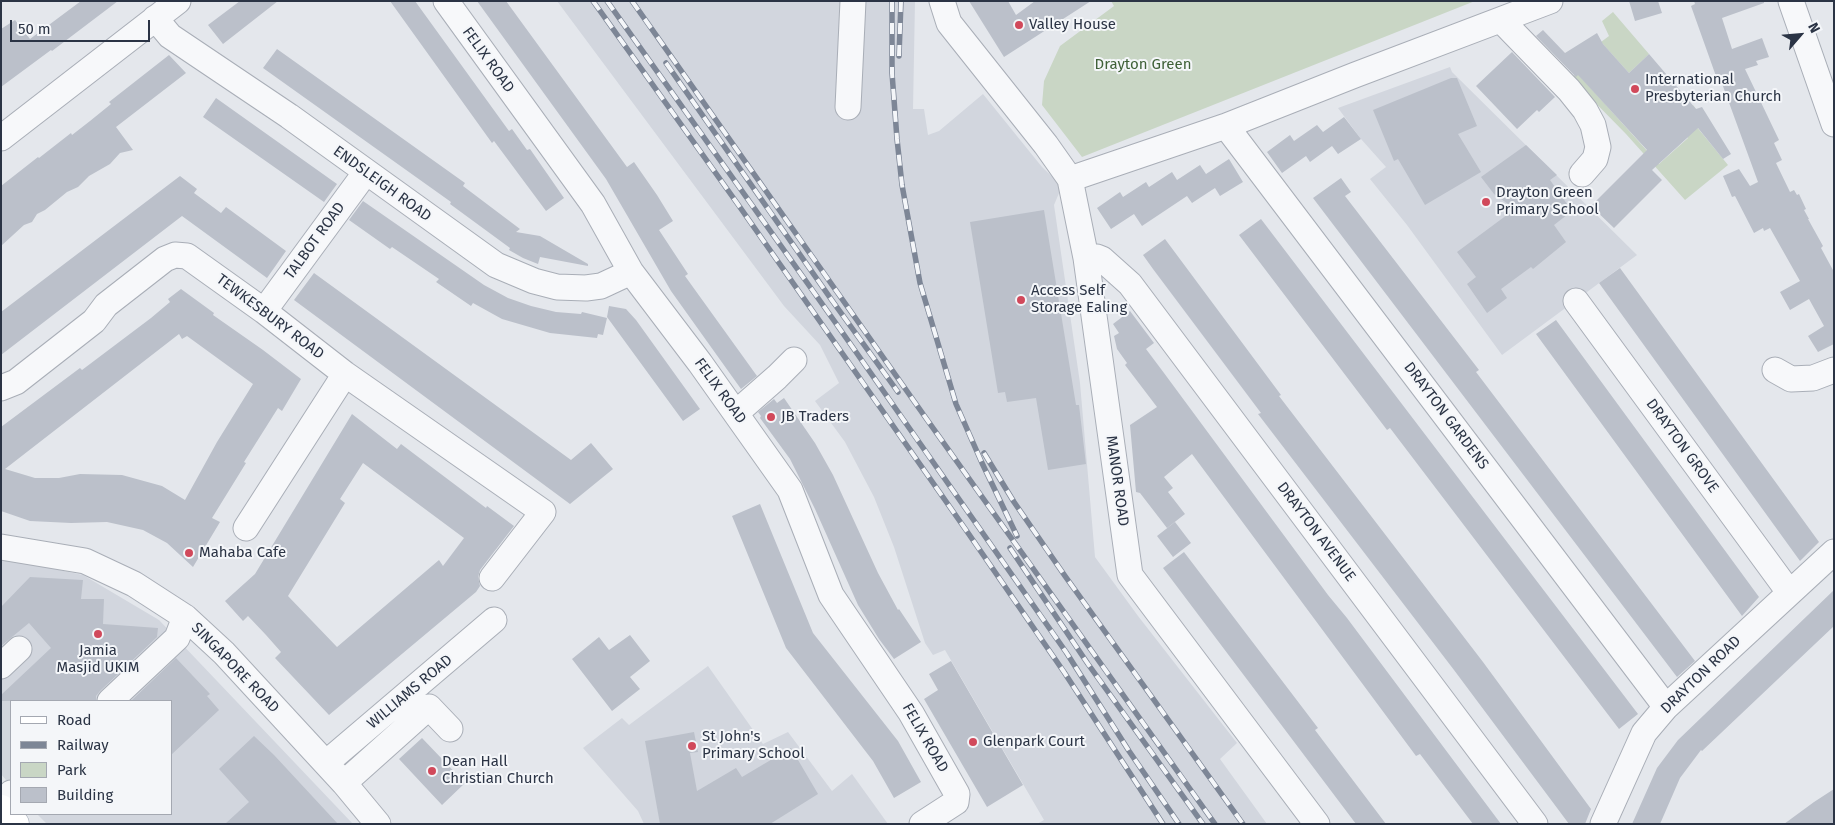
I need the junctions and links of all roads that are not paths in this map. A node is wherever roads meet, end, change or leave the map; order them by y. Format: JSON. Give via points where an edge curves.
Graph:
{"nodes":[{"id":1,"x":178,"y":1,"type":"edge"},
{"id":2,"x":446,"y":1,"type":"edge"},
{"id":3,"x":853,"y":1,"type":"edge"},
{"id":4,"x":942,"y":1,"type":"edge"},
{"id":5,"x":1550,"y":1,"type":"edge"},
{"id":6,"x":1790,"y":1,"type":"edge"},
{"id":7,"x":155,"y":18,"type":"junction"},
{"id":8,"x":1501,"y":20,"type":"junction"},
{"id":9,"x":848,"y":107,"type":"dead end"},
{"id":10,"x":1834,"y":124,"type":"edge"},
{"id":11,"x":1226,"y":126,"type":"junction"},
{"id":12,"x":1,"y":138,"type":"edge"},
{"id":13,"x":366,"y":172,"type":"junction"},
{"id":14,"x":1582,"y":174,"type":"dead end"},
{"id":15,"x":1070,"y":180,"type":"junction"},
{"id":16,"x":1086,"y":258,"type":"junction"},
{"id":17,"x":631,"y":272,"type":"junction"},
{"id":18,"x":1576,"y":301,"type":"dead end"},
{"id":19,"x":264,"y":311,"type":"junction"},
{"id":20,"x":794,"y":360,"type":"dead end"},
{"id":21,"x":1775,"y":370,"type":"dead end"},
{"id":22,"x":1834,"y":370,"type":"edge"},
{"id":23,"x":345,"y":374,"type":"junction"},
{"id":24,"x":1,"y":388,"type":"edge"},
{"id":25,"x":736,"y":413,"type":"junction"},
{"id":26,"x":246,"y":528,"type":"dead end"},
{"id":27,"x":1,"y":547,"type":"edge"},
{"id":28,"x":1834,"y":552,"type":"edge"},
{"id":29,"x":492,"y":578,"type":"dead end"},
{"id":30,"x":1789,"y":592,"type":"junction"},
{"id":31,"x":185,"y":617,"type":"junction"},
{"id":32,"x":494,"y":620,"type":"dead end"},
{"id":33,"x":111,"y":700,"type":"edge"},
{"id":34,"x":1666,"y":707,"type":"junction"},
{"id":35,"x":450,"y":729,"type":"dead end"},
{"id":36,"x":326,"y":763,"type":"junction"},
{"id":37,"x":344,"y":783,"type":"junction"},
{"id":38,"x":1,"y":809,"type":"edge"},
{"id":39,"x":15,"y":824,"type":"edge"},
{"id":40,"x":378,"y":824,"type":"edge"},
{"id":41,"x":922,"y":824,"type":"edge"},
{"id":42,"x":1316,"y":824,"type":"edge"},
{"id":43,"x":1536,"y":824,"type":"edge"},
{"id":44,"x":1603,"y":824,"type":"edge"}],
"edges":[{"from":1,"to":7,"type":"street"},
{"from":2,"to":17,"type":"street","name":"FELIX ROAD","via":[[593,204]]},
{"from":3,"to":9,"type":"street"},
{"from":4,"to":15,"type":"street","name":"MANOR ROAD","via":[[949,23],[1010,98]]},
{"from":5,"to":8,"type":"street"},
{"from":6,"to":10,"type":"street"},
{"from":7,"to":12,"type":"street"},
{"from":7,"to":13,"type":"street","name":"ENDSLEIGH ROAD","via":[[170,36]]},
{"from":8,"to":11,"type":"street"},
{"from":8,"to":14,"type":"street","via":[[1586,110],[1597,137],[1595,158]]},
{"from":11,"to":15,"type":"street"},
{"from":11,"to":34,"type":"street","name":"DRAYTON GARDENS"},
{"from":13,"to":17,"type":"street","name":"ENDSLEIGH ROAD","via":[[496,265],[534,280],[558,287],[586,288],[601,286]]},
{"from":13,"to":19,"type":"street","name":"TALBOT ROAD"},
{"from":15,"to":16,"type":"street","name":"MANOR ROAD"},
{"from":16,"to":42,"type":"street","name":"MANOR ROAD","via":[[1130,575]]},
{"from":16,"to":43,"type":"street","name":"DRAYTON AVENUE","via":[[1102,259],[1130,284]]},
{"from":17,"to":25,"type":"street","name":"FELIX ROAD"},
{"from":18,"to":30,"type":"street","name":"DRAYTON GROVE"},
{"from":19,"to":23,"type":"street","name":"TEWKESBURY ROAD"},
{"from":19,"to":24,"type":"street","name":"TEWKESBURY ROAD","via":[[188,256],[175,255],[165,259],[106,305],[94,321],[16,382]]},
{"from":20,"to":25,"type":"street"},
{"from":21,"to":22,"type":"street","via":[[1791,379],[1813,378]]},
{"from":23,"to":26,"type":"street"},
{"from":23,"to":29,"type":"street","name":"TEWKESBURY ROAD","via":[[543,512]]},
{"from":25,"to":41,"type":"street","name":"FELIX ROAD","via":[[790,490],[831,595],[911,713],[957,794],[956,802]]},
{"from":27,"to":31,"type":"street","name":"SINGAPORE ROAD","via":[[85,561],[134,584]]},
{"from":28,"to":30,"type":"street","name":"DRAYTON ROAD"},
{"from":30,"to":34,"type":"street","name":"DRAYTON ROAD"},
{"from":31,"to":33,"type":"street","via":[[177,638]]},
{"from":31,"to":36,"type":"street","name":"SINGAPORE ROAD","via":[[224,653]]},
{"from":32,"to":36,"type":"street","name":"WILLIAMS ROAD"},
{"from":34,"to":44,"type":"street","name":"DRAYTON ROAD","via":[[1644,733]]},
{"from":35,"to":37,"type":"street","via":[[429,707]]},
{"from":36,"to":37,"type":"street","name":"SINGAPORE ROAD"},
{"from":37,"to":40,"type":"street","name":"SINGAPORE ROAD"},
{"from":38,"to":39,"type":"main road"}]}
